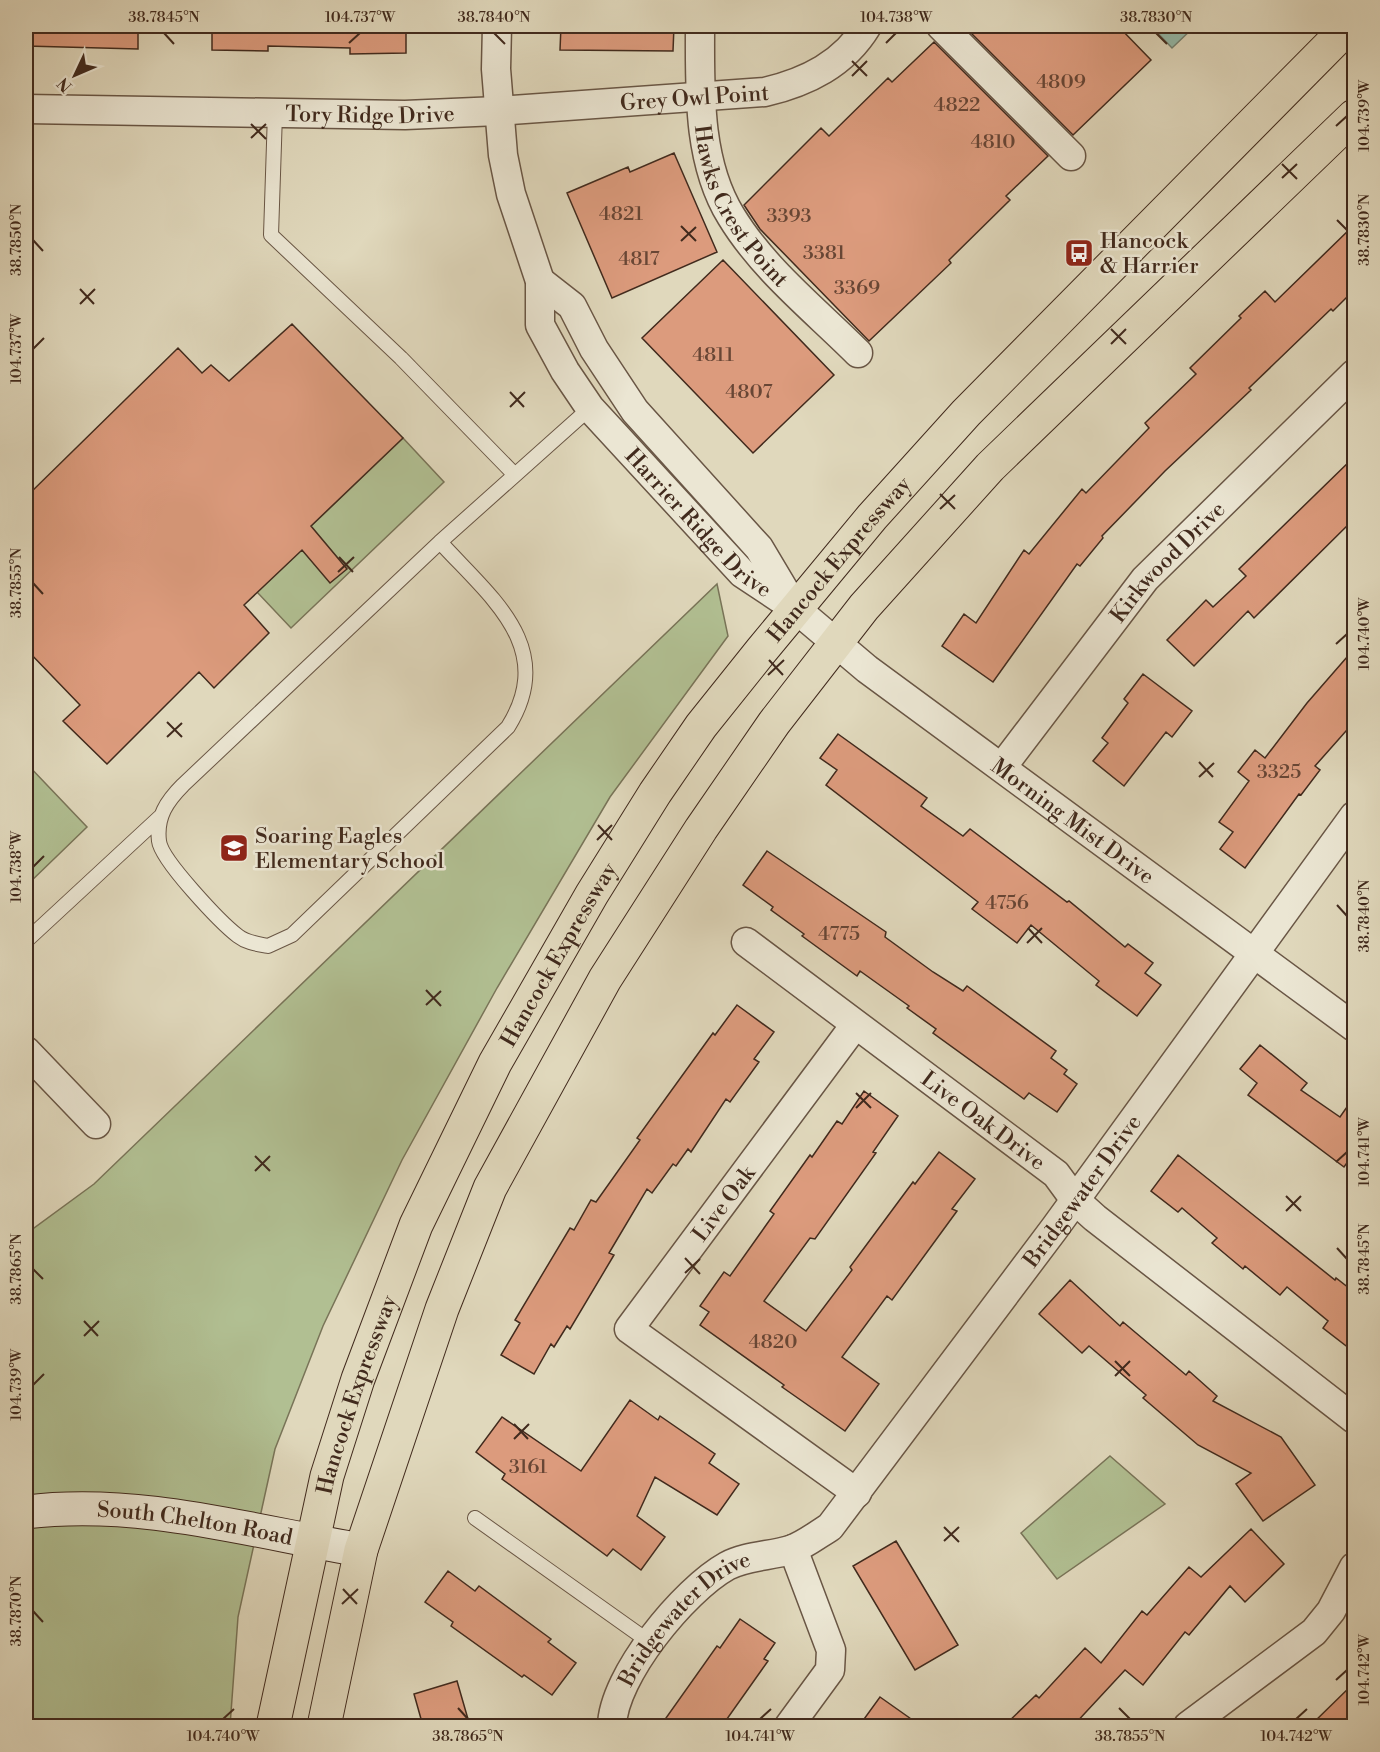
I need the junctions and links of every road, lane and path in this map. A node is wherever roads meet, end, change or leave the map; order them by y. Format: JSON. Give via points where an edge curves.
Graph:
{"nodes":[{"id":1,"x":496,"y":26,"type":"edge"},
{"id":2,"x":700,"y":26,"type":"edge"},
{"id":3,"x":867,"y":26,"type":"edge"},
{"id":4,"x":941,"y":26,"type":"edge"},
{"id":5,"x":1349,"y":26,"type":"edge"},
{"id":6,"x":699,"y":98,"type":"junction"},
{"id":7,"x":26,"y":109,"type":"edge"},
{"id":8,"x":498,"y":111,"type":"junction"},
{"id":9,"x":275,"y":113,"type":"junction"},
{"id":10,"x":1354,"y":116,"type":"edge"},
{"id":11,"x":1071,"y":156,"type":"dead end"},
{"id":12,"x":540,"y":281,"type":"junction"},
{"id":13,"x":858,"y":353,"type":"dead end"},
{"id":14,"x":1354,"y":374,"type":"edge"},
{"id":15,"x":590,"y":408,"type":"junction"},
{"id":16,"x":514,"y":475,"type":"junction"},
{"id":17,"x":440,"y":542,"type":"junction"},
{"id":18,"x":796,"y":609,"type":"junction"},
{"id":19,"x":834,"y":644,"type":"junction"},
{"id":20,"x":1002,"y":767,"type":"junction"},
{"id":21,"x":161,"y":816,"type":"junction"},
{"id":22,"x":1354,"y":816,"type":"edge"},
{"id":23,"x":26,"y":940,"type":"edge"},
{"id":24,"x":746,"y":942,"type":"dead end"},
{"id":25,"x":1255,"y":955,"type":"junction"},
{"id":26,"x":855,"y":1025,"type":"junction"},
{"id":27,"x":1354,"y":1027,"type":"edge"},
{"id":28,"x":26,"y":1051,"type":"edge"},
{"id":29,"x":96,"y":1124,"type":"dead end"},
{"id":30,"x":1075,"y":1200,"type":"junction"},
{"id":31,"x":1354,"y":1419,"type":"edge"},
{"id":32,"x":857,"y":1493,"type":"junction"},
{"id":33,"x":26,"y":1512,"type":"edge"},
{"id":34,"x":475,"y":1518,"type":"dead end"},
{"id":35,"x":311,"y":1542,"type":"junction"},
{"id":36,"x":793,"y":1549,"type":"junction"},
{"id":37,"x":361,"y":1550,"type":"junction"},
{"id":38,"x":1354,"y":1567,"type":"edge"},
{"id":39,"x":651,"y":1643,"type":"junction"},
{"id":40,"x":273,"y":1726,"type":"edge"},
{"id":41,"x":324,"y":1726,"type":"edge"},
{"id":42,"x":612,"y":1726,"type":"edge"},
{"id":43,"x":789,"y":1726,"type":"edge"},
{"id":44,"x":1188,"y":1726,"type":"edge"}],
"edges":[{"from":1,"to":8,"type":"street","name":"Harrier Ridge Drive"},
{"from":2,"to":6,"type":"street","name":"Hawks Crest Point"},
{"from":3,"to":6,"type":"street","name":"Grey Owl Point","via":[[840,58],[802,82],[765,92]]},
{"from":4,"to":11,"type":"street"},
{"from":5,"to":18,"type":"main road","name":"Hancock Expressway","via":[[966,413]]},
{"from":6,"to":8,"type":"street","name":"Grey Owl Point"},
{"from":6,"to":13,"type":"street","name":"Hawks Crest Point","via":[[707,149],[730,216],[762,257]]},
{"from":7,"to":9,"type":"street","name":"Tory Ridge Drive"},
{"from":8,"to":9,"type":"street","name":"Tory Ridge Drive","via":[[405,115]]},
{"from":8,"to":12,"type":"street","name":"Harrier Ridge Drive","via":[[511,195]]},
{"from":9,"to":16,"type":"lane","via":[[271,235],[401,358]]},
{"from":10,"to":19,"type":"main road","via":[[990,467]]},
{"from":12,"to":15,"type":"street","name":"Harrier Ridge Drive","via":[[540,325]]},
{"from":12,"to":18,"type":"street","name":"Harrier Ridge Drive","via":[[572,306],[594,349],[635,411],[759,548]]},
{"from":14,"to":20,"type":"street","name":"Kirkwood Drive","via":[[1144,579]]},
{"from":15,"to":16,"type":"lane"},
{"from":15,"to":18,"type":"street","name":"Harrier Ridge Drive","via":[[742,573]]},
{"from":16,"to":17,"type":"lane"},
{"from":17,"to":21,"type":"lane","via":[[173,794]]},
{"from":17,"to":21,"type":"lane","via":[[496,603],[521,639],[526,657],[522,696],[508,726],[292,935],[268,946],[240,938],[168,862],[159,844]]},
{"from":18,"to":19,"type":"street","name":"Morning Mist Drive"},
{"from":18,"to":35,"type":"main road","name":"Hancock Expressway","via":[[701,726],[655,793],[495,1063],[416,1225],[358,1379]]},
{"from":19,"to":20,"type":"street","name":"Morning Mist Drive"},
{"from":19,"to":37,"type":"main road","via":[[701,829],[605,979],[490,1188],[442,1309]]},
{"from":20,"to":25,"type":"street","name":"Morning Mist Drive"},
{"from":21,"to":23,"type":"lane"},
{"from":22,"to":25,"type":"street","name":"Bridgewater Drive"},
{"from":24,"to":26,"type":"street","name":"Live Oak Drive"},
{"from":25,"to":27,"type":"street","name":"Morning Mist Drive"},
{"from":25,"to":30,"type":"street","name":"Bridgewater Drive"},
{"from":26,"to":30,"type":"street","name":"Live Oak Drive","via":[[1056,1174]]},
{"from":26,"to":32,"type":"street","name":"Live Oak","via":[[629,1329]]},
{"from":28,"to":29,"type":"street"},
{"from":30,"to":31,"type":"street","name":"Live Oak Drive"},
{"from":30,"to":32,"type":"street","name":"Bridgewater Drive"},
{"from":32,"to":36,"type":"street","name":"Bridgewater Drive","via":[[830,1527]]},
{"from":33,"to":35,"type":"main road","name":"South Chelton Road","via":[[161,1513],[246,1526]]},
{"from":34,"to":39,"type":"lane"},
{"from":35,"to":37,"type":"main road","name":"South Chelton Road"},
{"from":35,"to":40,"type":"main road","name":"Hancock Expressway"},
{"from":36,"to":39,"type":"street","name":"Bridgewater Drive","via":[[729,1565],[701,1583]]},
{"from":36,"to":43,"type":"street","via":[[831,1650],[830,1670]]},
{"from":37,"to":41,"type":"main road"},
{"from":38,"to":44,"type":"street","via":[[1331,1611],[1314,1632]]},
{"from":39,"to":42,"type":"street","name":"Bridgewater Drive","via":[[624,1679],[612,1713]]}]}
